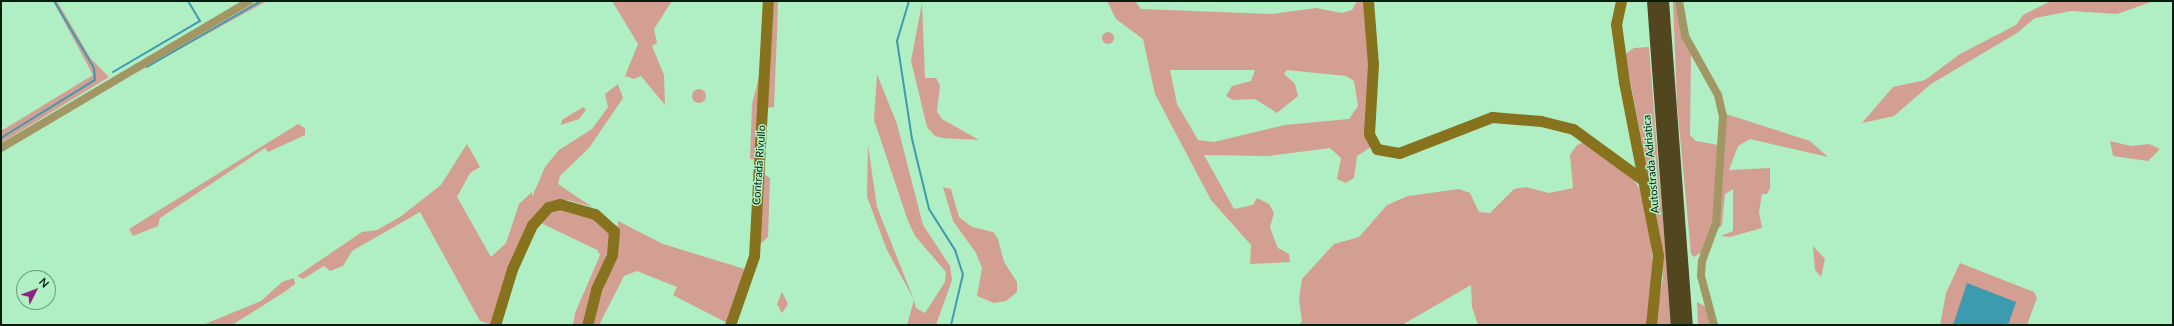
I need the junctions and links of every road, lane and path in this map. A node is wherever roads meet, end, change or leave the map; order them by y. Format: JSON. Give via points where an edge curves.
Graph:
{"nodes":[{"id":1,"x":250,"y":1,"type":"edge"},
{"id":2,"x":768,"y":1,"type":"edge"},
{"id":3,"x":1368,"y":1,"type":"edge"},
{"id":4,"x":1620,"y":1,"type":"edge"},
{"id":5,"x":1653,"y":1,"type":"edge"},
{"id":6,"x":1663,"y":1,"type":"edge"},
{"id":7,"x":1679,"y":1,"type":"edge"},
{"id":8,"x":1,"y":148,"type":"edge"},
{"id":9,"x":1643,"y":180,"type":"junction"},
{"id":10,"x":495,"y":325,"type":"edge"},
{"id":11,"x":587,"y":325,"type":"edge"},
{"id":12,"x":730,"y":325,"type":"edge"},
{"id":13,"x":1651,"y":325,"type":"edge"},
{"id":14,"x":1677,"y":325,"type":"edge"},
{"id":15,"x":1687,"y":325,"type":"edge"},
{"id":16,"x":1714,"y":325,"type":"edge"}],
"edges":[{"from":1,"to":8,"type":"street"},
{"from":2,"to":12,"type":"street","name":"Contrada Rivullo","via":[[754,256]]},
{"from":3,"to":9,"type":"street","via":[[1373,64],[1369,134],[1377,148],[1399,153],[1492,117],[1541,121],[1573,129]]},
{"from":4,"to":9,"type":"street","via":[[1616,24]]},
{"from":5,"to":14,"type":"highway","name":"Autostrada Adriatica"},
{"from":6,"to":15,"type":"highway","name":"Autostrada Adriatica"},
{"from":7,"to":16,"type":"street","via":[[1685,36],[1718,95],[1723,116],[1716,223],[1702,261],[1701,276]]},
{"from":9,"to":13,"type":"street","via":[[1658,256]]},
{"from":10,"to":11,"type":"street","via":[[512,269],[532,225],[548,207],[560,204],[595,214],[614,231],[612,255],[596,290]]}]}
